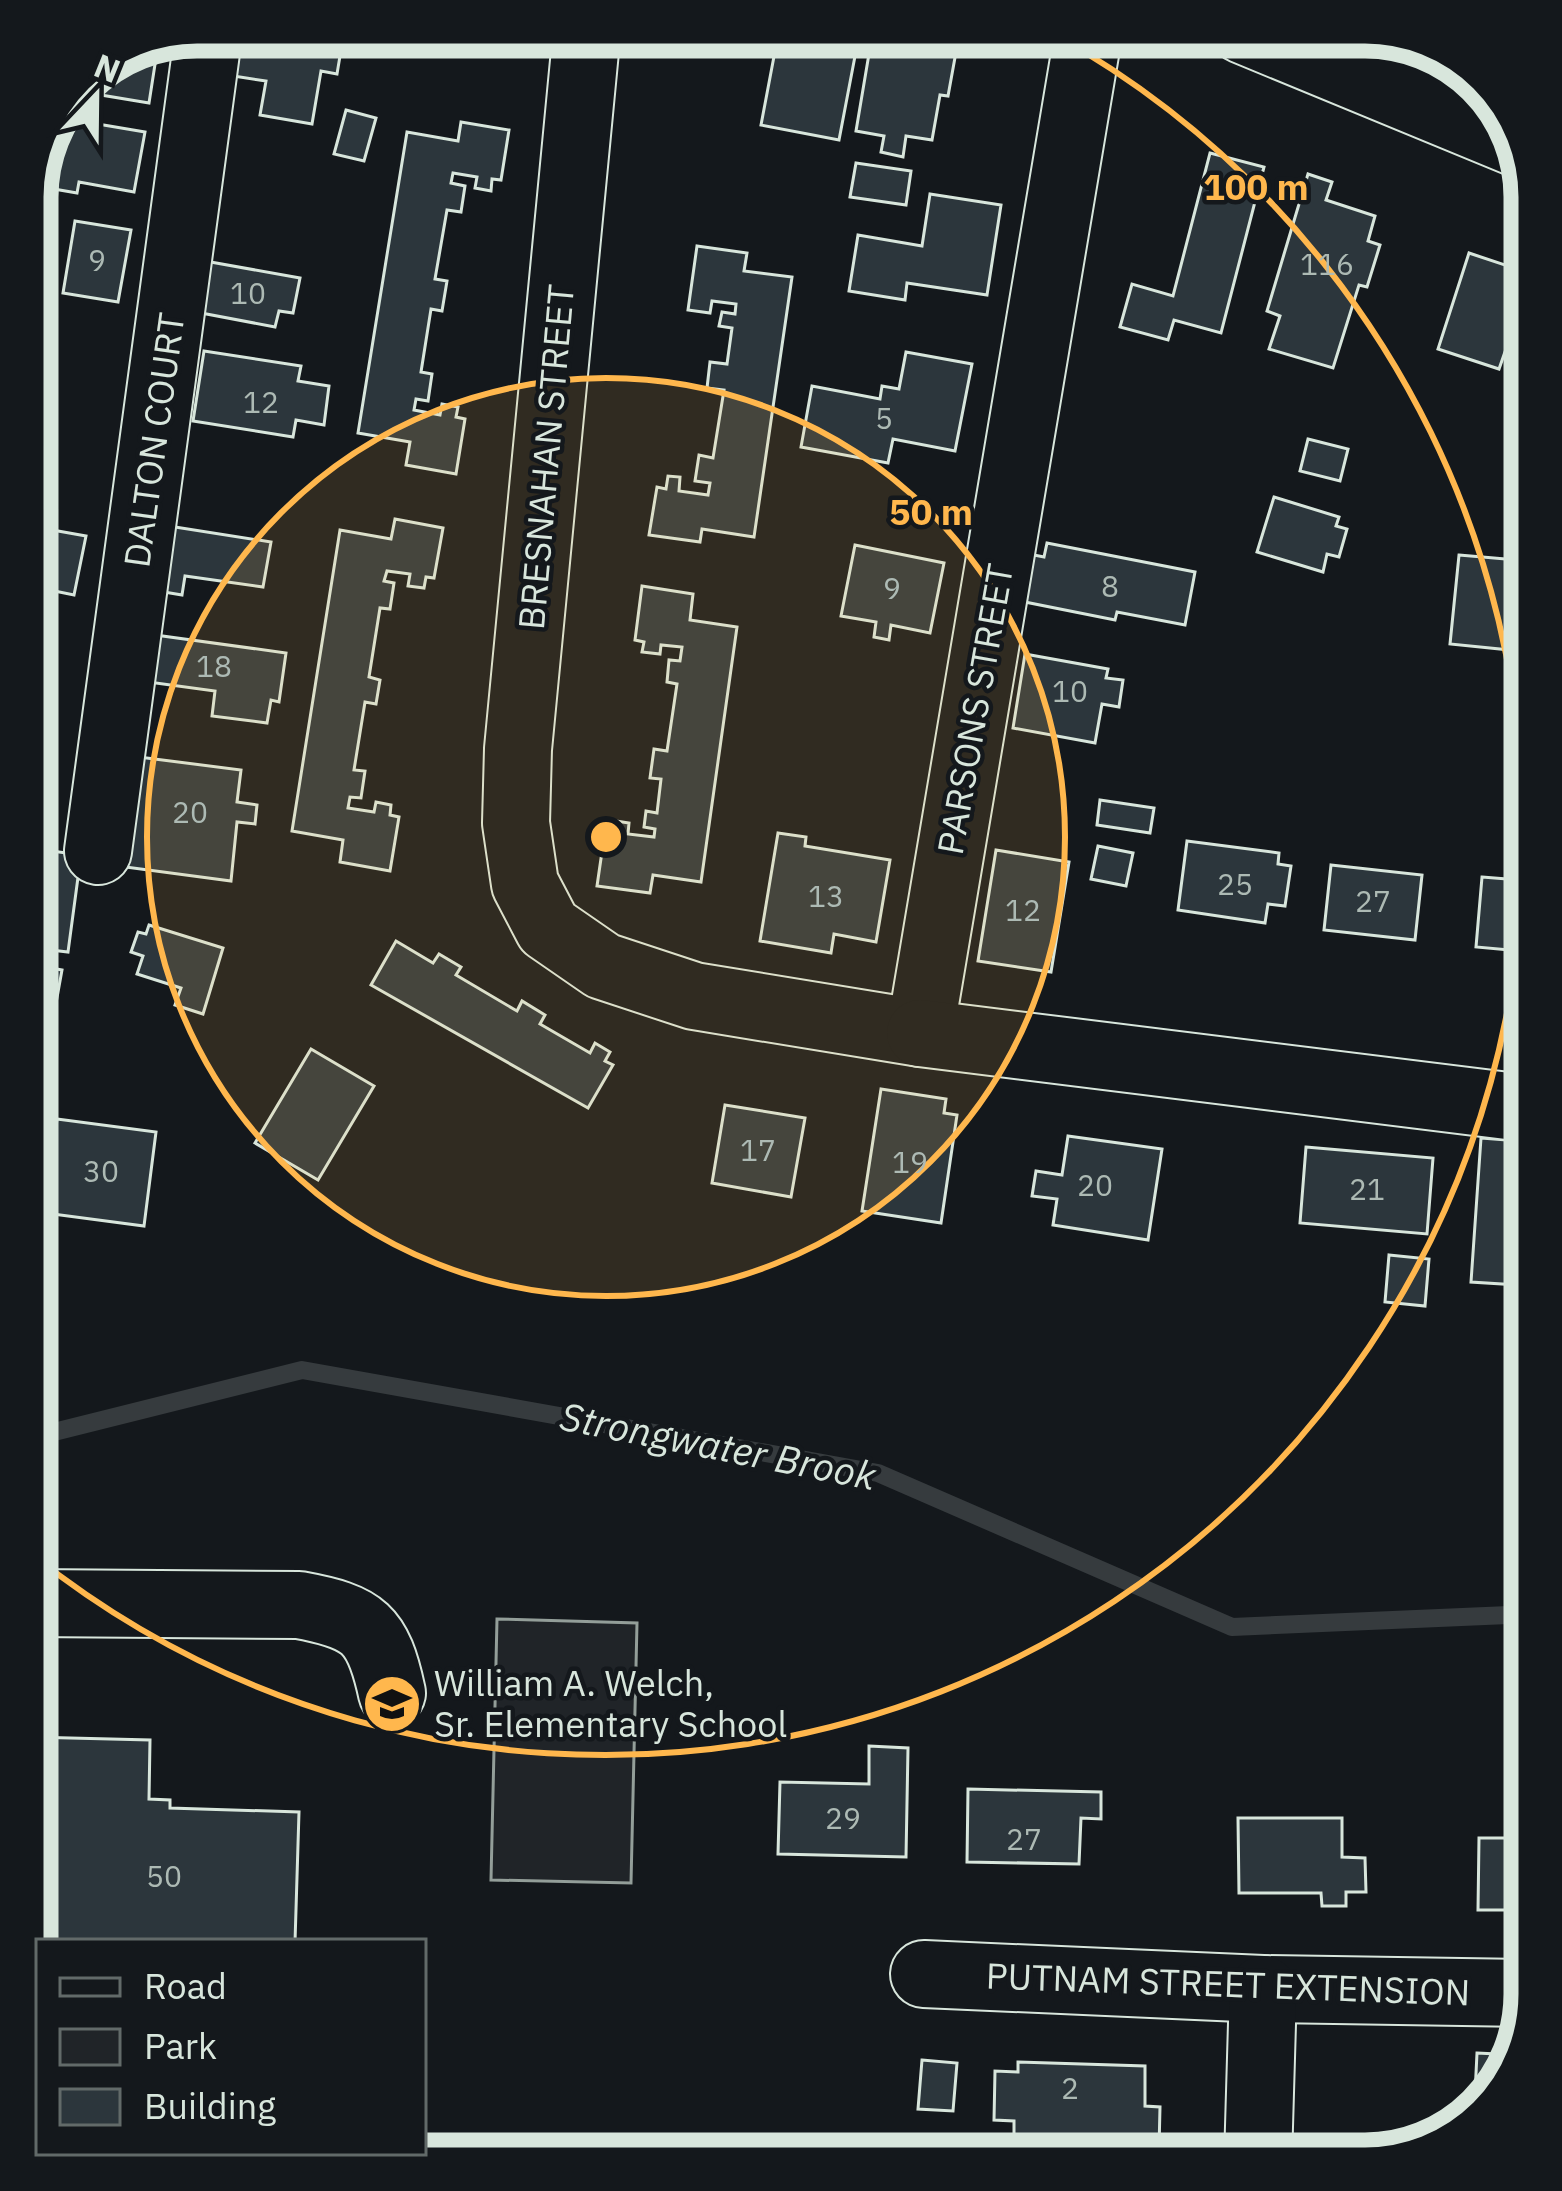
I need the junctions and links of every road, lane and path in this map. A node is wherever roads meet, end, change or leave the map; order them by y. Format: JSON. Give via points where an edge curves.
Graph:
{"nodes":[{"id":1,"x":206,"y":51,"type":"edge"},
{"id":2,"x":585,"y":51,"type":"edge"},
{"id":3,"x":1085,"y":51,"type":"edge"},
{"id":4,"x":1295,"y":51,"type":"edge"},
{"id":5,"x":1497,"y":135,"type":"edge"},
{"id":6,"x":98,"y":850,"type":"dead end"},
{"id":7,"x":920,"y":1033,"type":"junction"},
{"id":8,"x":1511,"y":1106,"type":"edge"},
{"id":9,"x":51,"y":1603,"type":"edge"},
{"id":10,"x":392,"y":1693,"type":"dead end"},
{"id":11,"x":924,"y":1974,"type":"dead end"},
{"id":12,"x":1263,"y":1989,"type":"junction"},
{"id":13,"x":1511,"y":1994,"type":"edge"},
{"id":14,"x":1259,"y":2140,"type":"edge"}],
"edges":[{"from":1,"to":6,"type":"street","name":"DALTON COURT"},
{"from":2,"to":7,"type":"street","name":"BRESNAHAN STREET","via":[[518,748],[525,884],[548,928],[603,966],[694,995]]},
{"from":3,"to":7,"type":"street","name":"PARSONS STREET"},
{"from":4,"to":5,"type":"street"},
{"from":7,"to":8,"type":"street"},
{"from":9,"to":10,"type":"street","via":[[328,1610],[358,1622],[382,1648]]},
{"from":11,"to":12,"type":"street","name":"PUTNAM STREET EXTENSION"},
{"from":12,"to":13,"type":"street","name":"PUTNAM STREET EXTENSION"},
{"from":12,"to":14,"type":"street"}]}
